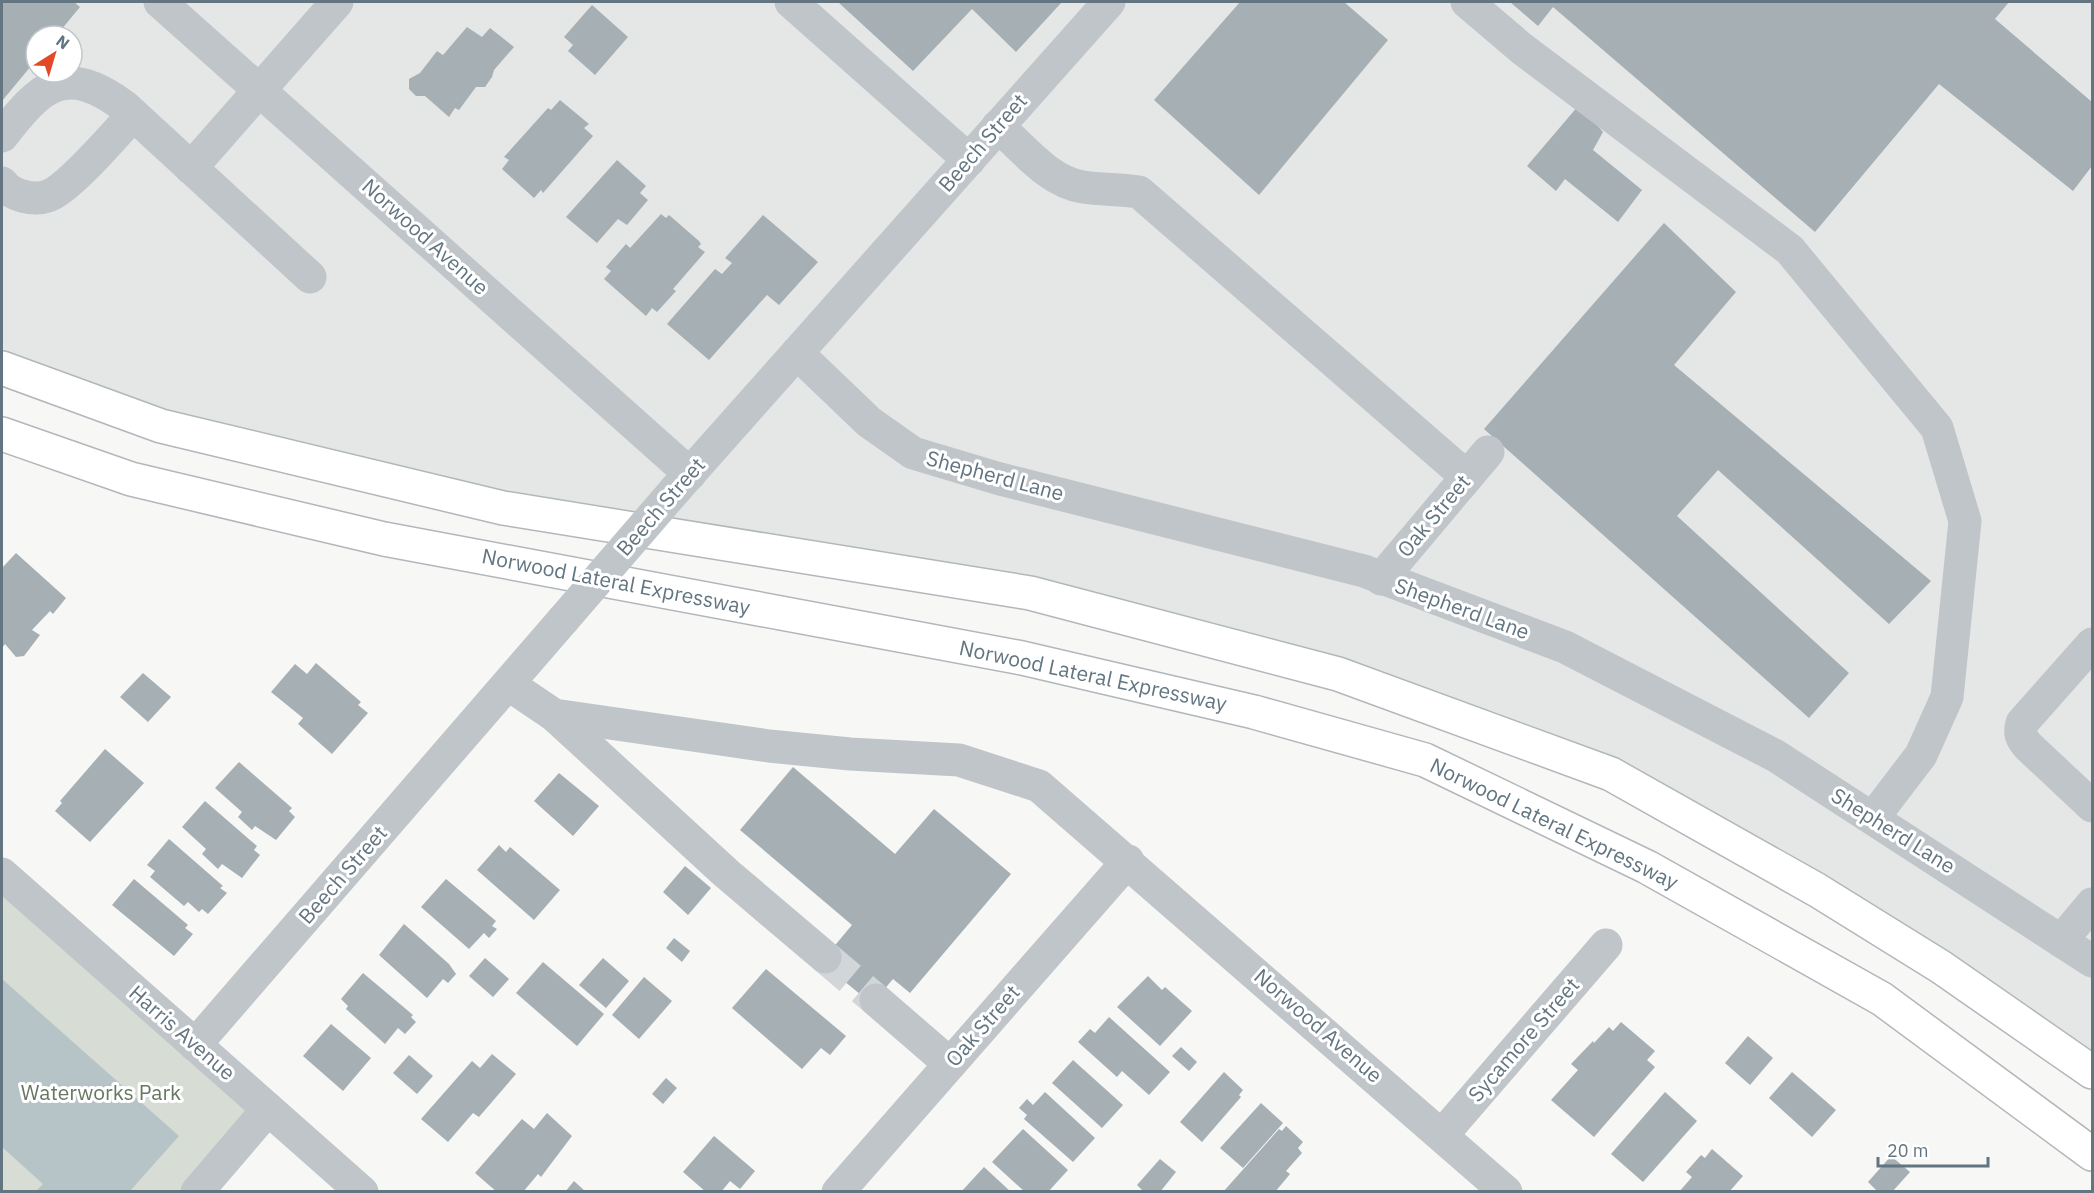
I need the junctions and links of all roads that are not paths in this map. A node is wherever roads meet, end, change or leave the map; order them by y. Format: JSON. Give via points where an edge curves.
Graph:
{"nodes":[{"id":1,"x":160,"y":2,"type":"edge"},
{"id":2,"x":337,"y":2,"type":"edge"},
{"id":3,"x":790,"y":2,"type":"edge"},
{"id":4,"x":1109,"y":2,"type":"edge"},
{"id":5,"x":1467,"y":2,"type":"edge"},
{"id":6,"x":261,"y":90,"type":"junction"},
{"id":7,"x":133,"y":115,"type":"junction"},
{"id":8,"x":998,"y":126,"type":"junction"},
{"id":9,"x":2,"y":136,"type":"edge"},
{"id":10,"x":969,"y":159,"type":"junction"},
{"id":11,"x":191,"y":168,"type":"junction"},
{"id":12,"x":2,"y":183,"type":"edge"},
{"id":13,"x":310,"y":277,"type":"dead end"},
{"id":14,"x":798,"y":352,"type":"junction"},
{"id":15,"x":2,"y":368,"type":"edge"},
{"id":16,"x":2,"y":434,"type":"edge"},
{"id":17,"x":1488,"y":452,"type":"dead end"},
{"id":18,"x":1467,"y":477,"type":"junction"},
{"id":19,"x":683,"y":481,"type":"junction"},
{"id":20,"x":1381,"y":579,"type":"junction"},
{"id":21,"x":2092,"y":644,"type":"edge"},
{"id":22,"x":508,"y":684,"type":"junction"},
{"id":23,"x":554,"y":715,"type":"junction"},
{"id":24,"x":2092,"y":806,"type":"edge"},
{"id":25,"x":1873,"y":818,"type":"junction"},
{"id":26,"x":1128,"y":861,"type":"junction"},
{"id":27,"x":2,"y":874,"type":"edge"},
{"id":28,"x":2092,"y":904,"type":"edge"},
{"id":29,"x":2061,"y":940,"type":"junction"},
{"id":30,"x":1606,"y":945,"type":"dead end"},
{"id":31,"x":825,"y":957,"type":"tunnel mouth"},
{"id":32,"x":2092,"y":961,"type":"edge"},
{"id":33,"x":876,"y":1000,"type":"tunnel mouth"},
{"id":34,"x":195,"y":1045,"type":"junction"},
{"id":35,"x":950,"y":1064,"type":"junction"},
{"id":36,"x":2092,"y":1072,"type":"edge"},
{"id":37,"x":268,"y":1109,"type":"junction"},
{"id":38,"x":1443,"y":1134,"type":"junction"},
{"id":39,"x":2092,"y":1154,"type":"edge"},
{"id":40,"x":197,"y":1191,"type":"edge"},
{"id":41,"x":362,"y":1191,"type":"edge"},
{"id":42,"x":838,"y":1191,"type":"edge"},
{"id":43,"x":1506,"y":1191,"type":"edge"}],
"edges":[{"from":1,"to":6,"type":"street","name":"Norwood Avenue"},
{"from":2,"to":6,"type":"street"},
{"from":3,"to":10,"type":"street"},
{"from":4,"to":8,"type":"street","name":"Beech Street"},
{"from":5,"to":25,"type":"street","via":[[1521,48],[1790,250],[1937,428],[1965,521],[1947,697],[1920,755]]},
{"from":6,"to":11,"type":"street"},
{"from":6,"to":19,"type":"street","name":"Norwood Avenue"},
{"from":7,"to":9,"type":"street","via":[[106,93],[72,82],[54,85],[33,99]]},
{"from":7,"to":11,"type":"street"},
{"from":7,"to":12,"type":"street","via":[[64,186],[49,196],[24,197]]},
{"from":8,"to":10,"type":"street","name":"Beech Street"},
{"from":8,"to":18,"type":"street","via":[[1058,179],[1083,187],[1138,192]]},
{"from":10,"to":14,"type":"street","name":"Beech Street"},
{"from":11,"to":13,"type":"street"},
{"from":14,"to":19,"type":"street","name":"Beech Street"},
{"from":14,"to":20,"type":"street","name":"Shepherd Lane","via":[[869,422],[913,453],[1000,479],[1364,571]]},
{"from":15,"to":36,"type":"highway","via":[[160,426],[503,508],[1030,593],[1338,674],[1611,774],[1817,890],[1941,967]]},
{"from":16,"to":39,"type":"highway","name":"Norwood Lateral Expressway","via":[[131,479],[384,539],[1022,658],[1254,712],[1425,760],[1647,867],[1882,999]]},
{"from":17,"to":18,"type":"street","name":"Oak Street"},
{"from":18,"to":20,"type":"street","name":"Oak Street"},
{"from":19,"to":22,"type":"street","name":"Beech Street","bridge":true},
{"from":20,"to":25,"type":"street","name":"Shepherd Lane","via":[[1564,647],[1776,756]]},
{"from":21,"to":24,"type":"street","via":[[2020,730],[2028,746]]},
{"from":22,"to":23,"type":"street"},
{"from":22,"to":34,"type":"street","name":"Beech Street"},
{"from":23,"to":26,"type":"street","name":"Norwood Avenue","via":[[769,746],[959,760],[1039,786]]},
{"from":23,"to":31,"type":"street","via":[[726,873]]},
{"from":25,"to":29,"type":"street","name":"Shepherd Lane"},
{"from":26,"to":35,"type":"street","name":"Oak Street"},
{"from":26,"to":38,"type":"street","name":"Norwood Avenue"},
{"from":27,"to":34,"type":"street","name":"Harris Avenue"},
{"from":28,"to":29,"type":"street"},
{"from":29,"to":32,"type":"street","name":"Shepherd Lane"},
{"from":30,"to":38,"type":"street","name":"Sycamore Street"},
{"from":33,"to":35,"type":"street"},
{"from":34,"to":37,"type":"street","name":"Harris Avenue"},
{"from":35,"to":42,"type":"street","name":"Oak Street"},
{"from":37,"to":40,"type":"street"},
{"from":37,"to":41,"type":"street","name":"Harris Avenue"},
{"from":38,"to":43,"type":"street","name":"Norwood Avenue"}]}
